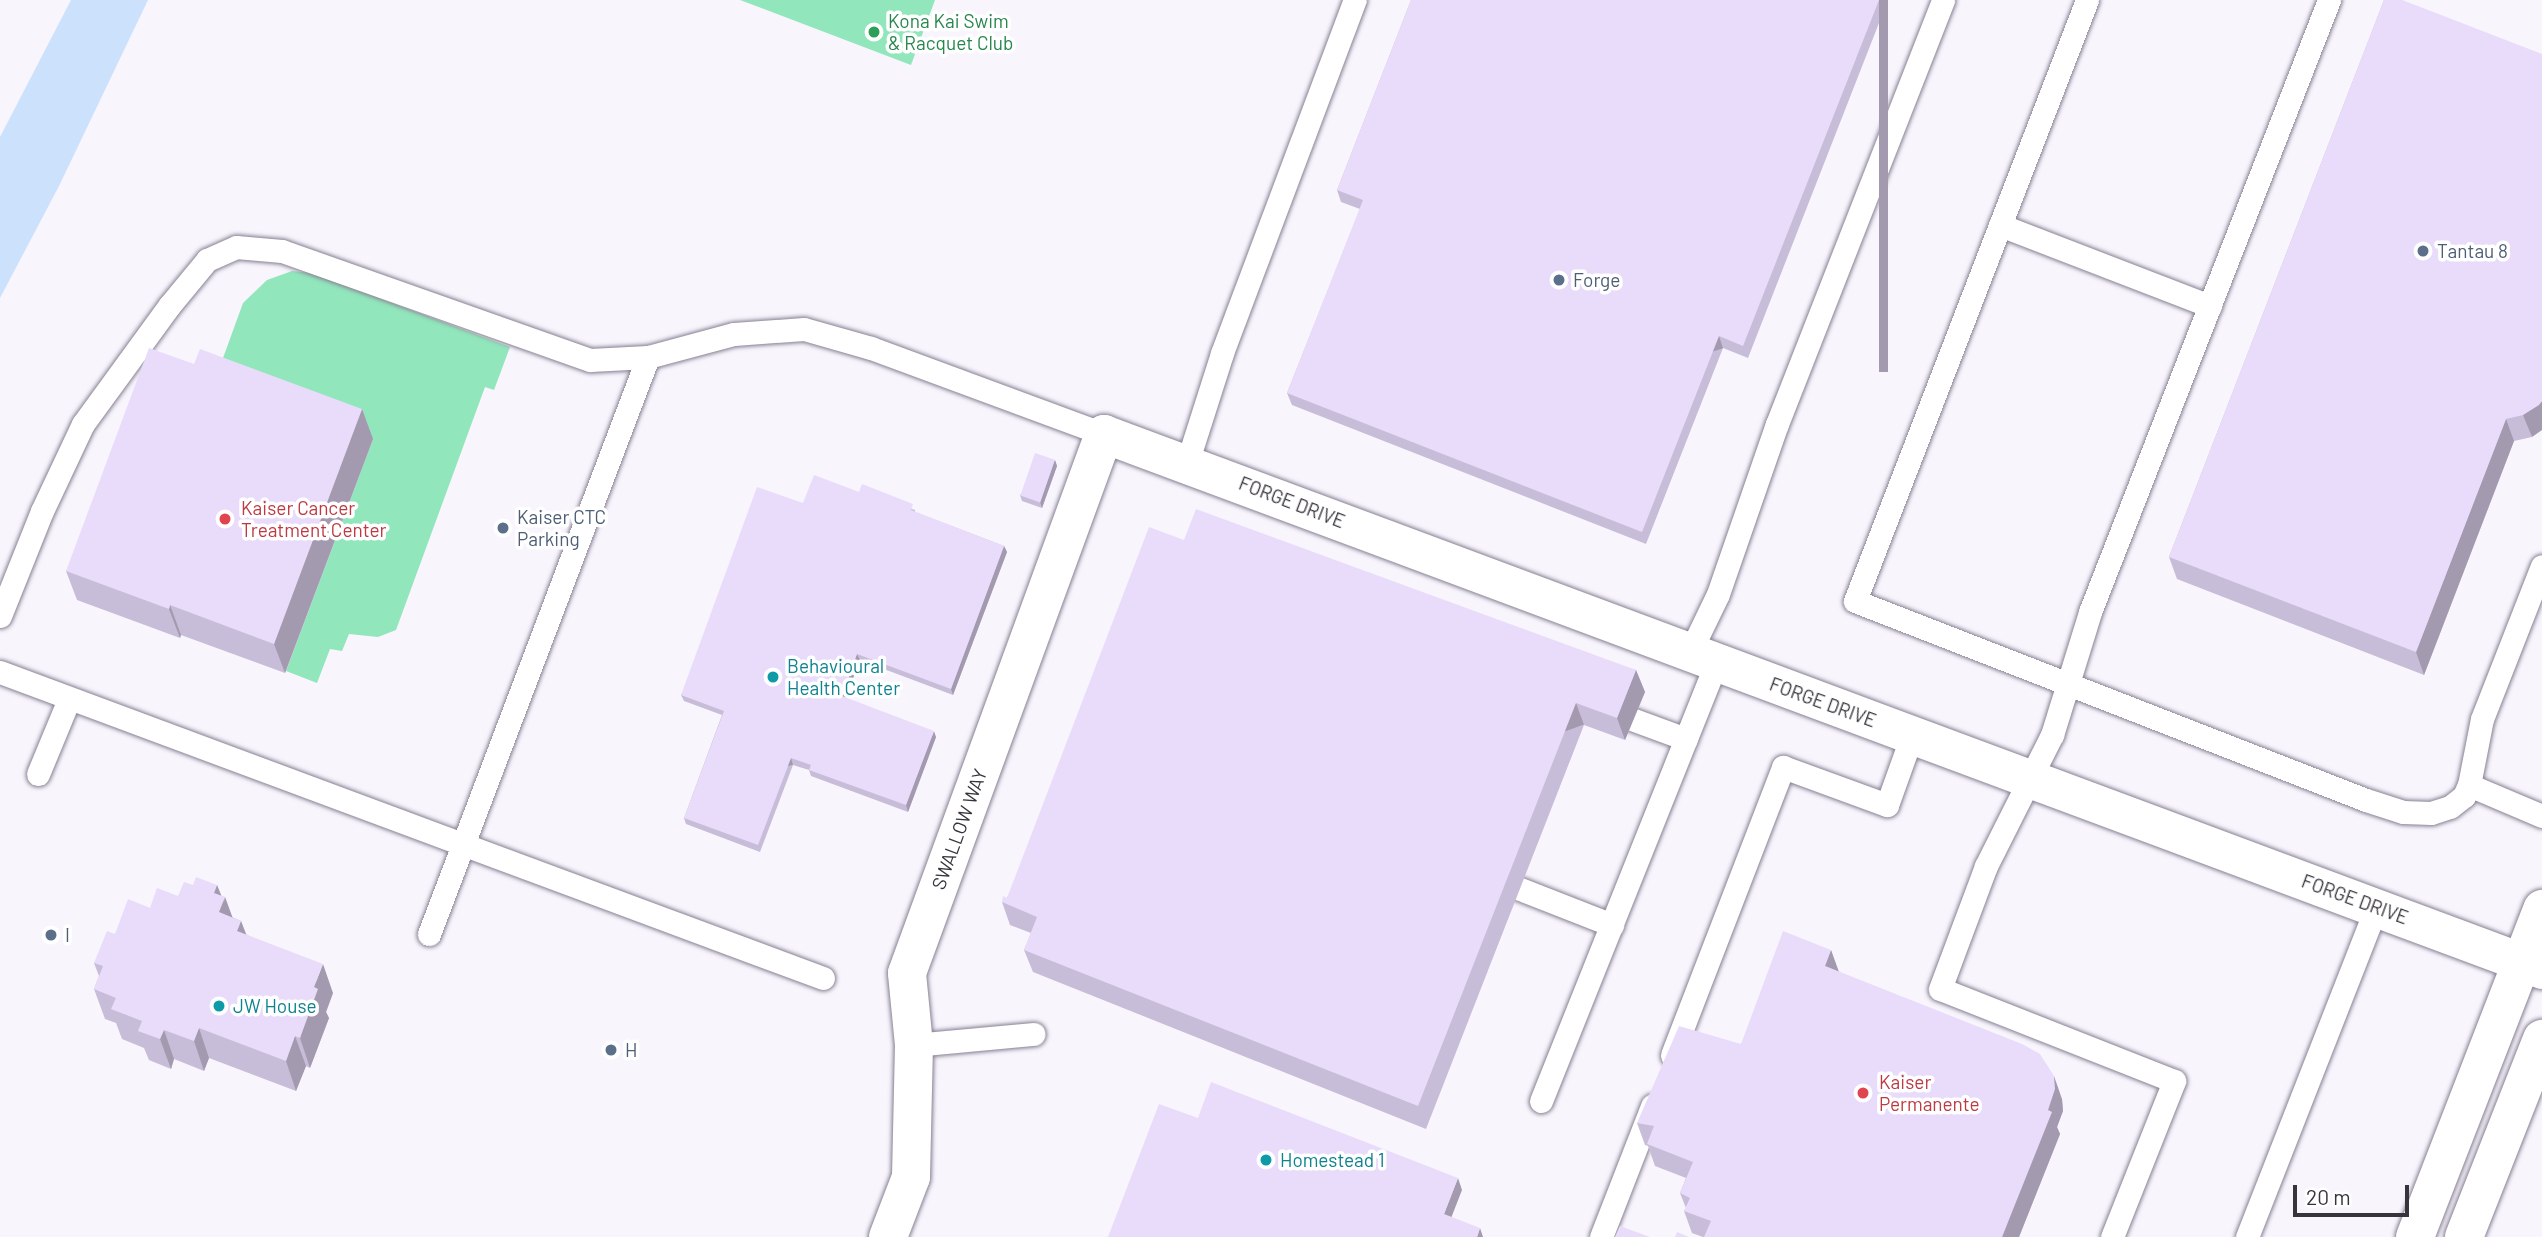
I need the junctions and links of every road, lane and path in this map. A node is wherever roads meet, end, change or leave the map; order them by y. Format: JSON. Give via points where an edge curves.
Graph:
{"nodes":[{"id":1,"x":1355,"y":0,"type":"edge"},
{"id":2,"x":1943,"y":0,"type":"edge"},
{"id":3,"x":2087,"y":0,"type":"edge"},
{"id":4,"x":2329,"y":0,"type":"edge"},
{"id":5,"x":2000,"y":225,"type":"junction"},
{"id":6,"x":2210,"y":306,"type":"junction"},
{"id":7,"x":649,"y":357,"type":"junction"},
{"id":8,"x":1104,"y":434,"type":"junction"},
{"id":9,"x":1187,"y":463,"type":"junction"},
{"id":10,"x":2542,"y":566,"type":"edge"},
{"id":11,"x":0,"y":616,"type":"edge"},
{"id":12,"x":1704,"y":657,"type":"junction"},
{"id":13,"x":0,"y":672,"type":"edge"},
{"id":14,"x":2069,"y":682,"type":"junction"},
{"id":15,"x":69,"y":699,"type":"junction"},
{"id":16,"x":1581,"y":701,"type":"edge"},
{"id":17,"x":1912,"y":735,"type":"junction"},
{"id":18,"x":1686,"y":739,"type":"junction"},
{"id":19,"x":38,"y":774,"type":"dead end"},
{"id":20,"x":2028,"y":778,"type":"junction"},
{"id":21,"x":2469,"y":785,"type":"junction"},
{"id":22,"x":2542,"y":816,"type":"edge"},
{"id":23,"x":463,"y":845,"type":"junction"},
{"id":24,"x":1520,"y":889,"type":"dead end"},
{"id":25,"x":2376,"y":907,"type":"junction"},
{"id":26,"x":2542,"y":909,"type":"edge"},
{"id":27,"x":1612,"y":925,"type":"junction"},
{"id":28,"x":429,"y":934,"type":"dead end"},
{"id":29,"x":2532,"y":966,"type":"edge"},
{"id":30,"x":823,"y":978,"type":"dead end"},
{"id":31,"x":1033,"y":1034,"type":"dead end"},
{"id":32,"x":2542,"y":1039,"type":"edge"},
{"id":33,"x":914,"y":1045,"type":"junction"},
{"id":34,"x":1541,"y":1101,"type":"dead end"},
{"id":35,"x":888,"y":1237,"type":"edge"},
{"id":36,"x":1601,"y":1237,"type":"edge"},
{"id":37,"x":2112,"y":1237,"type":"edge"},
{"id":38,"x":2247,"y":1237,"type":"edge"},
{"id":39,"x":2415,"y":1237,"type":"edge"},
{"id":40,"x":2464,"y":1237,"type":"edge"}],
"edges":[{"from":1,"to":9,"type":"lane","via":[[1222,353]]},
{"from":2,"to":12,"type":"lane","via":[[1777,424],[1718,594]]},
{"from":3,"to":5,"type":"lane"},
{"from":4,"to":6,"type":"lane"},
{"from":5,"to":6,"type":"lane"},
{"from":5,"to":14,"type":"lane","via":[[1855,601]]},
{"from":6,"to":14,"type":"lane","via":[[2090,612]]},
{"from":7,"to":8,"type":"lane","via":[[734,334],[804,329],[871,348]]},
{"from":7,"to":11,"type":"lane","via":[[590,360],[282,251],[236,247],[207,260],[83,424]]},
{"from":7,"to":23,"type":"lane"},
{"from":8,"to":9,"type":"street","name":"FORGE DRIVE"},
{"from":8,"to":33,"type":"street","name":"SWALLOW WAY","via":[[907,973]]},
{"from":9,"to":12,"type":"street","name":"FORGE DRIVE"},
{"from":10,"to":21,"type":"lane","via":[[2482,719]]},
{"from":12,"to":17,"type":"street","name":"FORGE DRIVE"},
{"from":12,"to":18,"type":"lane"},
{"from":13,"to":15,"type":"lane"},
{"from":14,"to":20,"type":"lane","via":[[2045,751]]},
{"from":14,"to":21,"type":"lane","via":[[2403,812],[2431,813],[2450,807]]},
{"from":15,"to":19,"type":"lane"},
{"from":15,"to":23,"type":"lane"},
{"from":16,"to":18,"type":"lane"},
{"from":17,"to":20,"type":"street","name":"FORGE DRIVE"},
{"from":17,"to":36,"type":"lane","via":[[1887,805],[1783,767]]},
{"from":18,"to":27,"type":"lane"},
{"from":20,"to":25,"type":"street","name":"FORGE DRIVE"},
{"from":20,"to":37,"type":"lane","via":[[1986,866],[1941,989],[2174,1081]]},
{"from":21,"to":22,"type":"lane"},
{"from":23,"to":28,"type":"lane"},
{"from":23,"to":30,"type":"lane"},
{"from":24,"to":27,"type":"lane"},
{"from":25,"to":29,"type":"street","name":"FORGE DRIVE"},
{"from":25,"to":38,"type":"lane"},
{"from":26,"to":29,"type":"street"},
{"from":27,"to":34,"type":"lane"},
{"from":29,"to":39,"type":"street"},
{"from":31,"to":33,"type":"lane"},
{"from":32,"to":40,"type":"street"},
{"from":33,"to":35,"type":"street","name":"SWALLOW WAY","via":[[911,1177]]}]}
